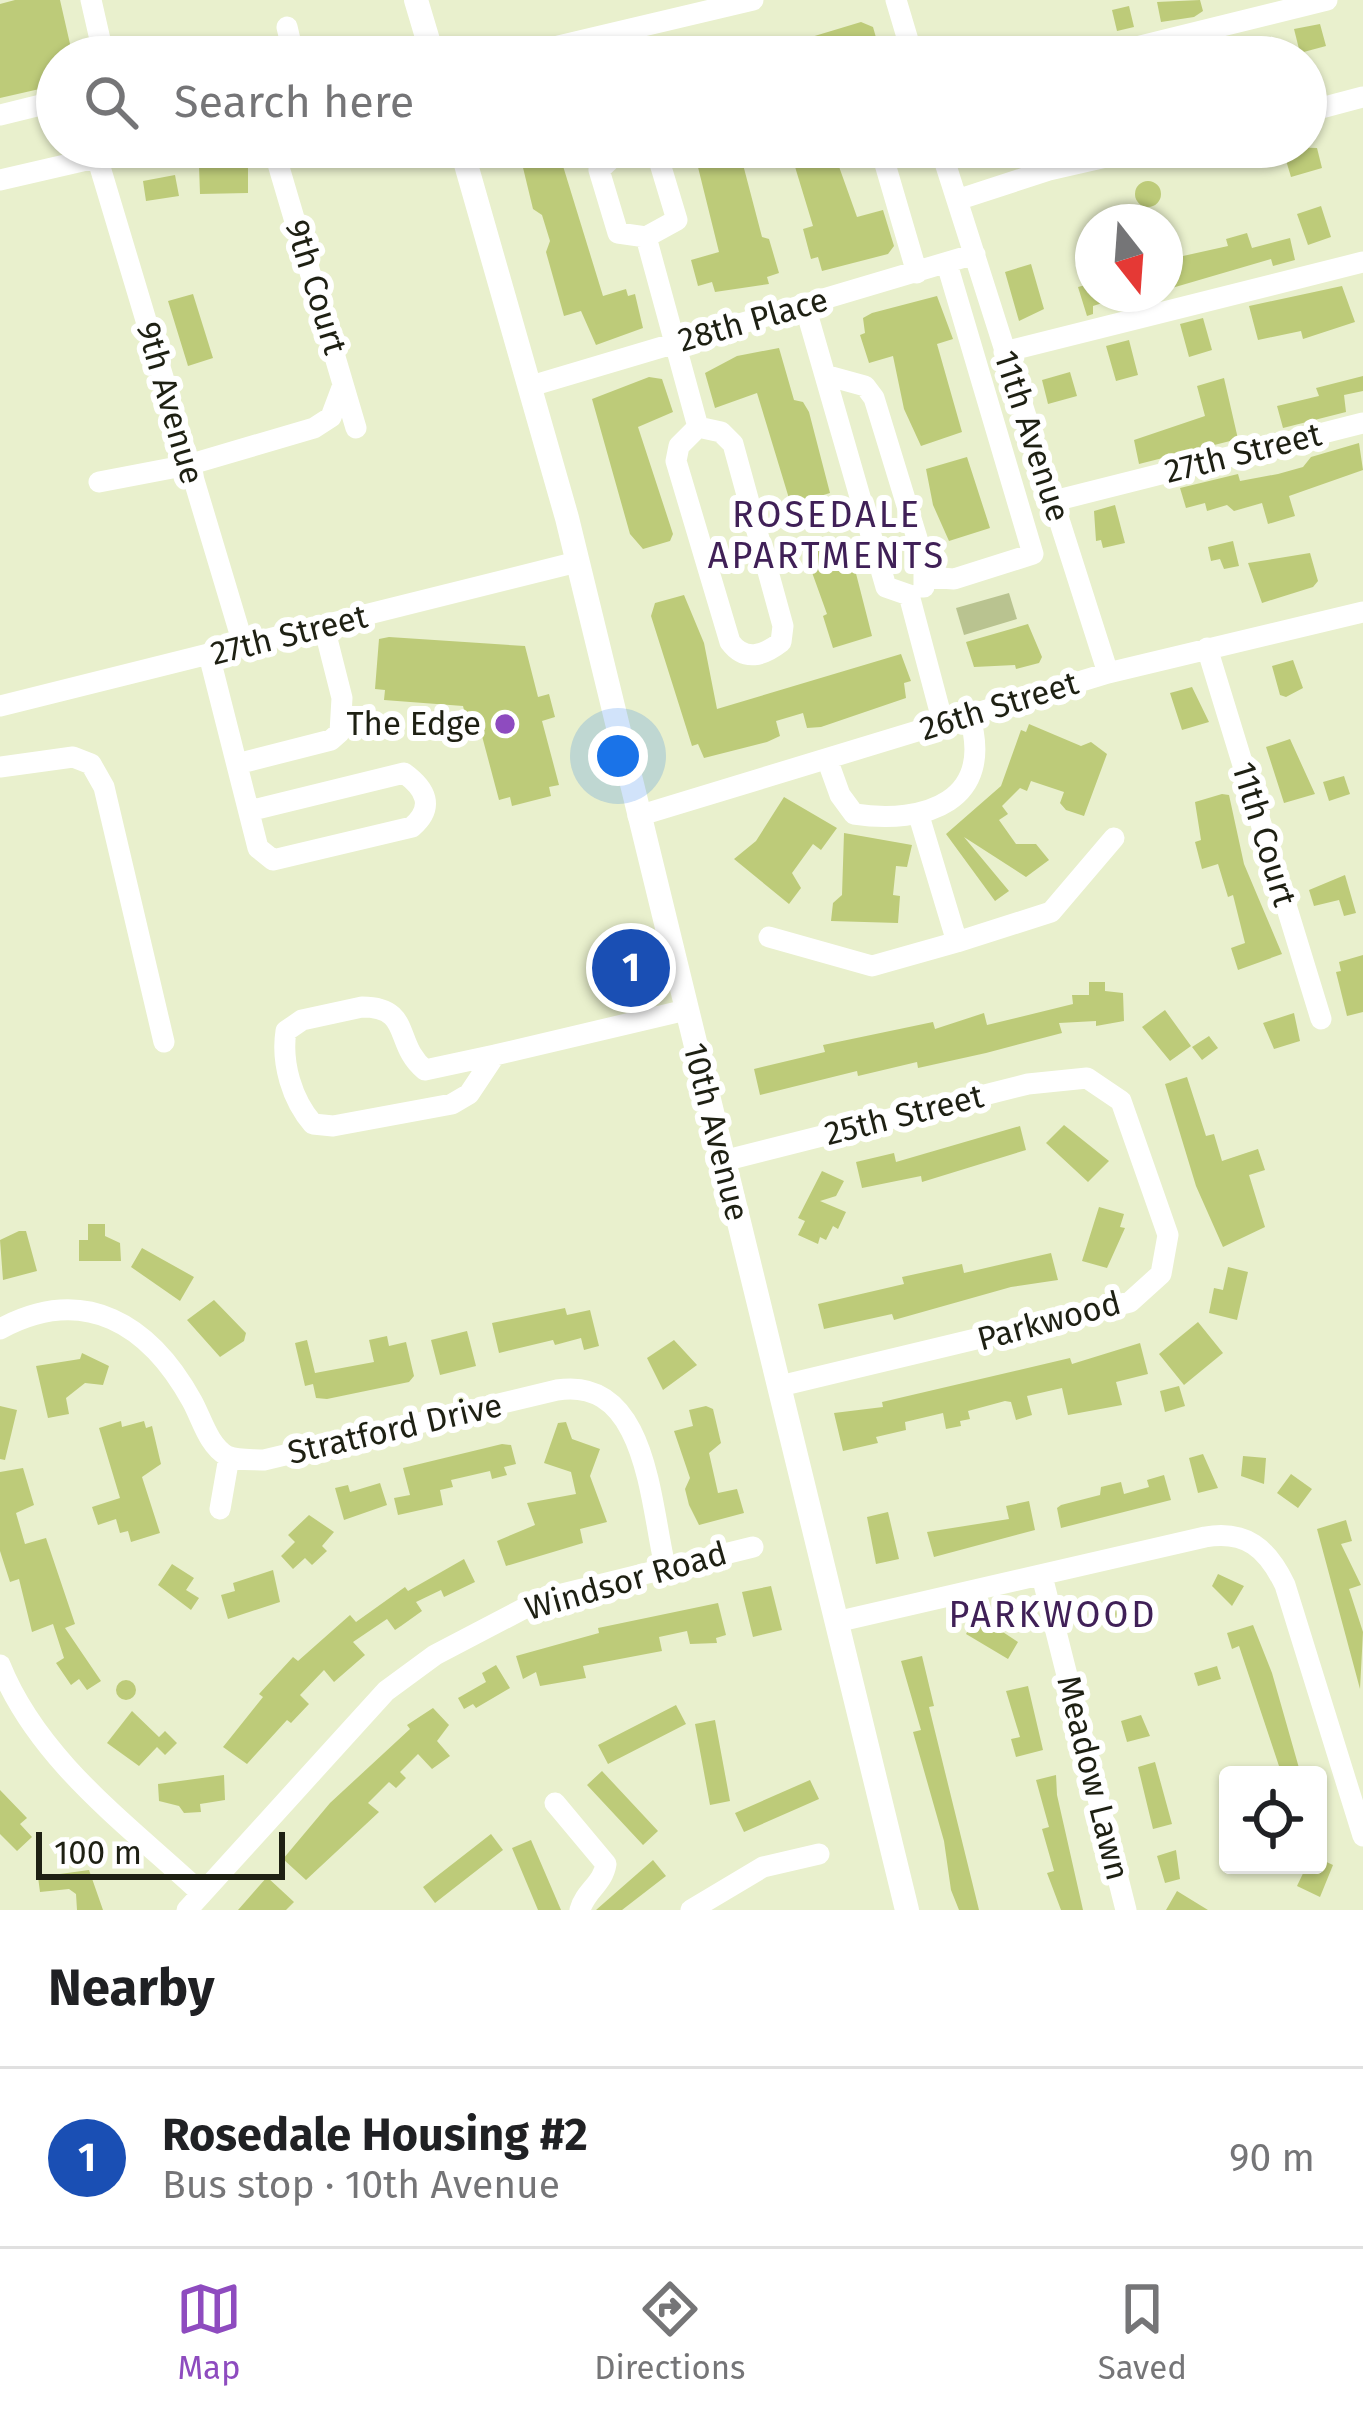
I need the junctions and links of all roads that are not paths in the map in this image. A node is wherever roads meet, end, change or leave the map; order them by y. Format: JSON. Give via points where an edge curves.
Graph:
{"nodes":[{"id":1,"x":91,"y":0,"type":"edge"},
{"id":2,"x":416,"y":0,"type":"edge"},
{"id":3,"x":753,"y":0,"type":"edge"},
{"id":4,"x":896,"y":0,"type":"edge"},
{"id":5,"x":1327,"y":0,"type":"edge"},
{"id":6,"x":674,"y":9,"type":"edge"},
{"id":7,"x":286,"y":27,"type":"dead end"},
{"id":8,"x":99,"y":36,"type":"edge"},
{"id":9,"x":288,"y":36,"type":"edge"},
{"id":10,"x":427,"y":36,"type":"edge"},
{"id":11,"x":583,"y":36,"type":"edge"},
{"id":12,"x":907,"y":36,"type":"edge"},
{"id":13,"x":1181,"y":36,"type":"edge"},
{"id":14,"x":1363,"y":98,"type":"edge"},
{"id":15,"x":36,"y":106,"type":"edge"},
{"id":16,"x":1327,"y":107,"type":"edge"},
{"id":17,"x":0,"y":115,"type":"edge"},
{"id":18,"x":53,"y":168,"type":"edge"},
{"id":19,"x":100,"y":168,"type":"edge"},
{"id":20,"x":279,"y":168,"type":"edge"},
{"id":21,"x":467,"y":168,"type":"edge"},
{"id":22,"x":886,"y":168,"type":"edge"},
{"id":23,"x":947,"y":168,"type":"edge"},
{"id":24,"x":1074,"y":168,"type":"edge"},
{"id":25,"x":0,"y":180,"type":"edge"},
{"id":26,"x":957,"y":200,"type":"junction"},
{"id":27,"x":646,"y":237,"type":"dead end"},
{"id":28,"x":975,"y":254,"type":"junction"},
{"id":29,"x":1363,"y":262,"type":"edge"},
{"id":30,"x":947,"y":264,"type":"junction"},
{"id":31,"x":917,"y":273,"type":"junction"},
{"id":32,"x":805,"y":305,"type":"junction"},
{"id":33,"x":675,"y":343,"type":"junction"},
{"id":34,"x":1004,"y":352,"type":"junction"},
{"id":35,"x":825,"y":375,"type":"junction"},
{"id":36,"x":344,"y":379,"type":"junction"},
{"id":37,"x":531,"y":386,"type":"junction"},
{"id":38,"x":1363,"y":423,"type":"edge"},
{"id":39,"x":698,"y":427,"type":"junction"},
{"id":40,"x":356,"y":428,"type":"dead end"},
{"id":41,"x":188,"y":466,"type":"junction"},
{"id":42,"x":99,"y":482,"type":"dead end"},
{"id":43,"x":1054,"y":501,"type":"junction"},
{"id":44,"x":577,"y":562,"type":"junction"},
{"id":45,"x":926,"y":577,"type":"junction"},
{"id":46,"x":909,"y":595,"type":"junction"},
{"id":47,"x":1363,"y":612,"type":"edge"},
{"id":48,"x":324,"y":627,"type":"junction"},
{"id":49,"x":244,"y":647,"type":"junction"},
{"id":50,"x":1207,"y":648,"type":"junction"},
{"id":51,"x":209,"y":656,"type":"junction"},
{"id":52,"x":1108,"y":673,"type":"junction"},
{"id":53,"x":0,"y":706,"type":"edge"},
{"id":54,"x":969,"y":716,"type":"junction"},
{"id":55,"x":943,"y":723,"type":"junction"},
{"id":56,"x":826,"y":759,"type":"junction"},
{"id":57,"x":237,"y":764,"type":"junction"},
{"id":58,"x":0,"y":767,"type":"edge"},
{"id":59,"x":248,"y":812,"type":"junction"},
{"id":60,"x":638,"y":816,"type":"junction"},
{"id":61,"x":919,"y":816,"type":"junction"},
{"id":62,"x":1114,"y":838,"type":"dead end"},
{"id":63,"x":769,"y":937,"type":"dead end"},
{"id":64,"x":957,"y":942,"type":"junction"},
{"id":65,"x":686,"y":1010,"type":"junction"},
{"id":66,"x":1321,"y":1019,"type":"dead end"},
{"id":67,"x":164,"y":1042,"type":"dead end"},
{"id":68,"x":495,"y":1055,"type":"junction"},
{"id":69,"x":1087,"y":1078,"type":"joint"},
{"id":70,"x":723,"y":1161,"type":"junction"},
{"id":71,"x":0,"y":1330,"type":"edge"},
{"id":72,"x":779,"y":1386,"type":"junction"},
{"id":73,"x":229,"y":1457,"type":"junction"},
{"id":74,"x":220,"y":1509,"type":"dead end"},
{"id":75,"x":753,"y":1547,"type":"dead end"},
{"id":76,"x":665,"y":1566,"type":"junction"},
{"id":77,"x":1042,"y":1576,"type":"junction"},
{"id":78,"x":836,"y":1622,"type":"junction"},
{"id":79,"x":0,"y":1665,"type":"edge"},
{"id":80,"x":555,"y":1803,"type":"dead end"},
{"id":81,"x":1363,"y":1836,"type":"edge"},
{"id":82,"x":820,"y":1854,"type":"dead end"},
{"id":83,"x":193,"y":1901,"type":"edge"},
{"id":84,"x":580,"y":1910,"type":"edge"},
{"id":85,"x":691,"y":1910,"type":"edge"},
{"id":86,"x":907,"y":1910,"type":"edge"},
{"id":87,"x":1126,"y":1910,"type":"edge"}],
"edges":[{"from":1,"to":8,"type":"street"},
{"from":2,"to":10,"type":"main road"},
{"from":3,"to":6,"type":"street"},
{"from":4,"to":12,"type":"street"},
{"from":5,"to":13,"type":"street"},
{"from":6,"to":11,"type":"street"},
{"from":7,"to":9,"type":"street"},
{"from":14,"to":16,"type":"street"},
{"from":15,"to":17,"type":"street"},
{"from":18,"to":25,"type":"street"},
{"from":19,"to":41,"type":"street","name":"9th Avenue"},
{"from":20,"to":36,"type":"street","name":"9th Court"},
{"from":21,"to":37,"type":"main road","name":"10th Avenue"},
{"from":22,"to":31,"type":"street"},
{"from":23,"to":26,"type":"street","name":"11th Avenue"},
{"from":24,"to":26,"type":"street"},
{"from":26,"to":28,"type":"street","name":"11th Avenue"},
{"from":27,"to":33,"type":"street"},
{"from":28,"to":30,"type":"street","name":"28th Place"},
{"from":28,"to":34,"type":"street","name":"11th Avenue"},
{"from":29,"to":34,"type":"street"},
{"from":30,"to":31,"type":"street","name":"28th Place"},
{"from":30,"to":45,"type":"street","via":[[1034,554],[954,579]]},
{"from":31,"to":32,"type":"street","name":"28th Place"},
{"from":32,"to":33,"type":"street","name":"28th Place"},
{"from":32,"to":35,"type":"street"},
{"from":33,"to":37,"type":"street","name":"28th Place"},
{"from":33,"to":39,"type":"street"},
{"from":34,"to":43,"type":"street","name":"11th Avenue"},
{"from":35,"to":45,"type":"street","via":[[865,386],[874,398]]},
{"from":35,"to":46,"type":"street","via":[[886,586]]},
{"from":36,"to":40,"type":"street","name":"9th Court"},
{"from":36,"to":41,"type":"street","via":[[331,417],[314,428]]},
{"from":37,"to":44,"type":"main road","name":"10th Avenue"},
{"from":38,"to":43,"type":"street","name":"27th Street"},
{"from":39,"to":39,"type":"street","via":[[676,461],[730,642],[753,657],[781,642],[783,626],[733,444]]},
{"from":41,"to":42,"type":"street"},
{"from":41,"to":49,"type":"street","name":"9th Avenue"},
{"from":43,"to":52,"type":"street","name":"11th Avenue"},
{"from":44,"to":48,"type":"street","name":"27th Street"},
{"from":44,"to":60,"type":"main road","name":"10th Avenue"},
{"from":45,"to":46,"type":"street","via":[[924,589]]},
{"from":46,"to":55,"type":"street"},
{"from":47,"to":50,"type":"street","name":"26th Street"},
{"from":48,"to":49,"type":"street","name":"27th Street"},
{"from":48,"to":57,"type":"street","via":[[342,698],[340,732]]},
{"from":49,"to":51,"type":"street","name":"27th Street"},
{"from":50,"to":52,"type":"street","name":"26th Street"},
{"from":50,"to":66,"type":"street","name":"11th Court"},
{"from":51,"to":53,"type":"street","name":"27th Street"},
{"from":51,"to":57,"type":"street"},
{"from":52,"to":54,"type":"street","name":"26th Street"},
{"from":54,"to":55,"type":"street","name":"26th Street"},
{"from":54,"to":61,"type":"street","via":[[977,748],[966,784]]},
{"from":55,"to":56,"type":"street","name":"26th Street"},
{"from":56,"to":60,"type":"street","name":"26th Street"},
{"from":56,"to":61,"type":"street","via":[[854,814]]},
{"from":57,"to":59,"type":"street"},
{"from":58,"to":67,"type":"street","via":[[73,757],[91,764],[104,787]]},
{"from":59,"to":59,"type":"street","via":[[258,848],[273,860],[412,827],[427,802],[404,773]]},
{"from":60,"to":65,"type":"main road","name":"10th Avenue"},
{"from":61,"to":64,"type":"street"},
{"from":62,"to":64,"type":"street","via":[[1051,912]]},
{"from":63,"to":64,"type":"street","via":[[872,965]]},
{"from":65,"to":68,"type":"street"},
{"from":65,"to":70,"type":"main road","name":"10th Avenue"},
{"from":68,"to":68,"type":"street","via":[[425,1070],[409,1057],[398,1018],[382,1007],[302,1020],[286,1031],[283,1051],[300,1108],[313,1124],[333,1126],[452,1104],[469,1094]]},
{"from":69,"to":70,"type":"street","name":"25th Street","via":[[1028,1084]]},
{"from":69,"to":72,"type":"street","name":"Parkwood","via":[[1121,1101],[1168,1234],[1168,1255],[1148,1291],[1111,1309]]},
{"from":70,"to":72,"type":"main road","name":"10th Avenue"},
{"from":71,"to":73,"type":"street","via":[[58,1311],[97,1314],[134,1329],[166,1355],[212,1442]]},
{"from":72,"to":78,"type":"main road","name":"10th Avenue"},
{"from":73,"to":74,"type":"street"},
{"from":73,"to":76,"type":"street","name":"Stratford Drive","via":[[264,1460],[577,1387],[613,1402],[635,1436]]},
{"from":75,"to":76,"type":"street","name":"Windsor Road"},
{"from":76,"to":83,"type":"street","name":"Windsor Road","via":[[542,1599],[435,1655],[386,1691]]},
{"from":77,"to":78,"type":"street"},
{"from":77,"to":81,"type":"street","via":[[1225,1534],[1263,1549],[1285,1585]]},
{"from":77,"to":87,"type":"street","name":"Meadow Lawn"},
{"from":78,"to":86,"type":"main road","name":"10th Avenue"},
{"from":79,"to":83,"type":"street","via":[[68,1770]]},
{"from":80,"to":84,"type":"street","via":[[606,1864]]},
{"from":82,"to":85,"type":"street","via":[[764,1867]]}]}
